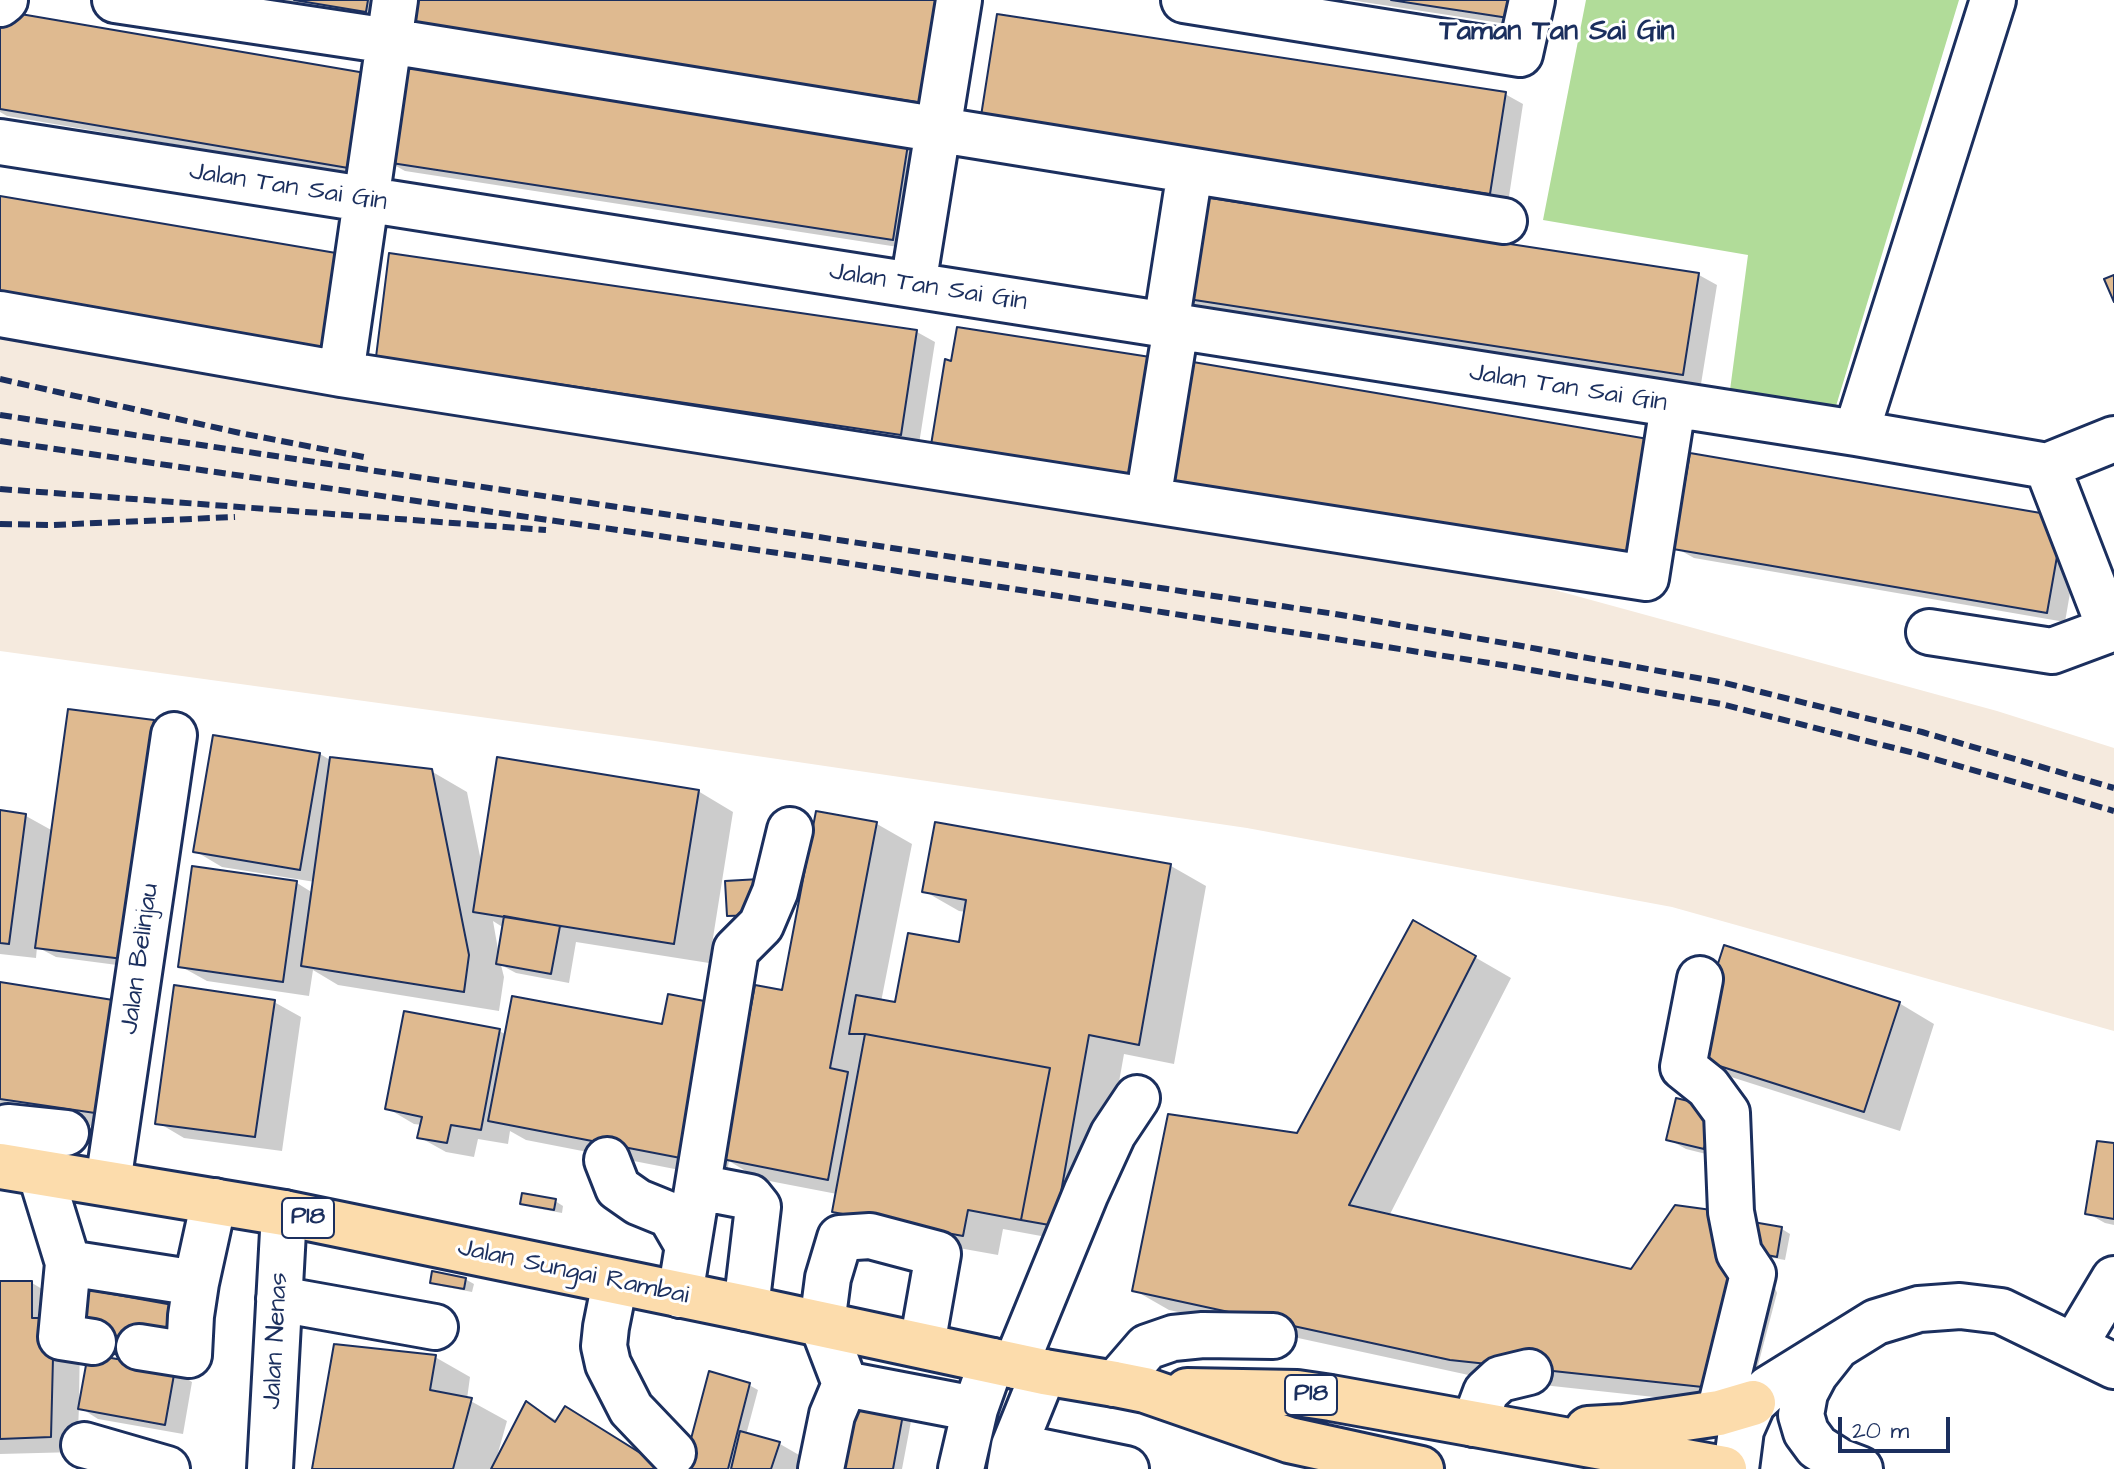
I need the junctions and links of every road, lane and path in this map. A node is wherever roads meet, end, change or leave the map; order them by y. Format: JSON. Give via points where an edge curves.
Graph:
{"nodes":[{"id":1,"x":5,"y":0,"type":"edge"},
{"id":2,"x":115,"y":0,"type":"edge"},
{"id":3,"x":959,"y":0,"type":"edge"},
{"id":4,"x":1184,"y":0,"type":"edge"},
{"id":5,"x":1532,"y":0,"type":"edge"},
{"id":6,"x":1993,"y":0,"type":"edge"},
{"id":7,"x":0,"y":4,"type":"edge"},
{"id":8,"x":392,"y":20,"type":"edge"},
{"id":9,"x":938,"y":131,"type":"junction"},
{"id":10,"x":0,"y":142,"type":"edge"},
{"id":11,"x":1190,"y":171,"type":"junction"},
{"id":12,"x":366,"y":200,"type":"junction"},
{"id":13,"x":1504,"y":221,"type":"dead end"},
{"id":14,"x":913,"y":285,"type":"junction"},
{"id":15,"x":0,"y":314,"type":"edge"},
{"id":16,"x":1171,"y":326,"type":"junction"},
{"id":17,"x":341,"y":374,"type":"junction"},
{"id":18,"x":1673,"y":406,"type":"junction"},
{"id":19,"x":1856,"y":433,"type":"junction"},
{"id":20,"x":2114,"y":439,"type":"edge"},
{"id":21,"x":2047,"y":466,"type":"junction"},
{"id":22,"x":1148,"y":500,"type":"junction"},
{"id":23,"x":2112,"y":628,"type":"edge"},
{"id":24,"x":1929,"y":632,"type":"dead end"},
{"id":25,"x":174,"y":735,"type":"dead end"},
{"id":26,"x":790,"y":830,"type":"dead end"},
{"id":27,"x":1700,"y":979,"type":"dead end"},
{"id":28,"x":1137,"y":1098,"type":"dead end"},
{"id":29,"x":66,"y":1133,"type":"dead end"},
{"id":30,"x":607,"y":1160,"type":"dead end"},
{"id":31,"x":14,"y":1168,"type":"edge"},
{"id":32,"x":108,"y":1183,"type":"junction"},
{"id":33,"x":697,"y":1190,"type":"junction"},
{"id":34,"x":214,"y":1201,"type":"junction"},
{"id":35,"x":284,"y":1213,"type":"junction"},
{"id":36,"x":688,"y":1246,"type":"junction"},
{"id":37,"x":68,"y":1263,"type":"junction"},
{"id":38,"x":2114,"y":1279,"type":"edge"},
{"id":39,"x":615,"y":1282,"type":"junction"},
{"id":40,"x":196,"y":1283,"type":"junction"},
{"id":41,"x":680,"y":1295,"type":"junction"},
{"id":42,"x":279,"y":1299,"type":"junction"},
{"id":43,"x":746,"y":1308,"type":"junction"},
{"id":44,"x":822,"y":1324,"type":"junction"},
{"id":45,"x":435,"y":1327,"type":"dead end"},
{"id":46,"x":1273,"y":1336,"type":"dead end"},
{"id":47,"x":93,"y":1342,"type":"dead end"},
{"id":48,"x":922,"y":1345,"type":"junction"},
{"id":49,"x":1838,"y":1345,"type":"junction"},
{"id":50,"x":2074,"y":1346,"type":"junction"},
{"id":51,"x":139,"y":1347,"type":"dead end"},
{"id":52,"x":1017,"y":1366,"type":"junction"},
{"id":53,"x":2114,"y":1366,"type":"edge"},
{"id":54,"x":1529,"y":1372,"type":"dead end"},
{"id":55,"x":845,"y":1384,"type":"junction"},
{"id":56,"x":1130,"y":1387,"type":"junction"},
{"id":57,"x":1736,"y":1408,"type":"junction"},
{"id":58,"x":975,"y":1409,"type":"junction"},
{"id":59,"x":1474,"y":1424,"type":"junction"},
{"id":60,"x":1289,"y":1440,"type":"junction"},
{"id":61,"x":84,"y":1445,"type":"dead end"},
{"id":62,"x":673,"y":1453,"type":"dead end"},
{"id":63,"x":1012,"y":1457,"type":"edge"},
{"id":64,"x":825,"y":1468,"type":"edge"},
{"id":65,"x":167,"y":1469,"type":"edge"},
{"id":66,"x":270,"y":1469,"type":"edge"},
{"id":67,"x":961,"y":1469,"type":"edge"},
{"id":68,"x":1126,"y":1469,"type":"edge"},
{"id":69,"x":1360,"y":1469,"type":"edge"},
{"id":70,"x":1421,"y":1469,"type":"edge"},
{"id":71,"x":1724,"y":1469,"type":"edge"},
{"id":72,"x":1736,"y":1469,"type":"edge"},
{"id":73,"x":1860,"y":1469,"type":"edge"}],
"edges":[{"from":1,"to":7,"type":"street"},
{"from":2,"to":8,"type":"street"},
{"from":3,"to":9,"type":"street"},
{"from":4,"to":5,"type":"street","via":[[1520,54]]},
{"from":6,"to":19,"type":"street"},
{"from":8,"to":9,"type":"street"},
{"from":8,"to":12,"type":"street"},
{"from":9,"to":11,"type":"street"},
{"from":9,"to":14,"type":"street"},
{"from":10,"to":12,"type":"street","name":"Jalan Tan Sai Gin"},
{"from":11,"to":13,"type":"street"},
{"from":11,"to":16,"type":"street"},
{"from":12,"to":14,"type":"street","name":"Jalan Tan Sai Gin"},
{"from":12,"to":17,"type":"street"},
{"from":14,"to":16,"type":"street","name":"Jalan Tan Sai Gin"},
{"from":15,"to":17,"type":"street"},
{"from":16,"to":18,"type":"street","name":"Jalan Tan Sai Gin"},
{"from":16,"to":22,"type":"street"},
{"from":17,"to":22,"type":"street"},
{"from":18,"to":19,"type":"street","name":"Jalan Tan Sai Gin"},
{"from":18,"to":22,"type":"street","via":[[1646,578]]},
{"from":19,"to":21,"type":"street","name":"Jalan Tan Sai Gin"},
{"from":20,"to":21,"type":"street"},
{"from":21,"to":23,"type":"street"},
{"from":23,"to":24,"type":"street","via":[[2052,651]]},
{"from":25,"to":32,"type":"street","name":"Jalan Belinjau"},
{"from":26,"to":33,"type":"street","via":[[761,925],[736,950]]},
{"from":27,"to":57,"type":"street","via":[[1683,1067],[1708,1087],[1727,1113],[1731,1212],[1739,1253],[1753,1274]]},
{"from":28,"to":52,"type":"street","via":[[1113,1134],[1086,1193]]},
{"from":29,"to":31,"type":"street","via":[[8,1127]]},
{"from":30,"to":36,"type":"street","via":[[618,1188],[670,1215]]},
{"from":31,"to":32,"type":"main road","name":"Jalan Sungai Rambai","number":"P18"},
{"from":31,"to":37,"type":"street"},
{"from":32,"to":34,"type":"main road","name":"Jalan Sungai Rambai","number":"P18"},
{"from":33,"to":36,"type":"street"},
{"from":33,"to":43,"type":"street","via":[[750,1197],[758,1207]]},
{"from":34,"to":35,"type":"main road","name":"Jalan Sungai Rambai","number":"P18"},
{"from":34,"to":40,"type":"street"},
{"from":35,"to":39,"type":"main road","name":"Jalan Sungai Rambai","number":"P18"},
{"from":35,"to":42,"type":"street","name":"Jalan Nenas"},
{"from":36,"to":41,"type":"street"},
{"from":37,"to":40,"type":"street"},
{"from":37,"to":47,"type":"street","via":[[61,1337]]},
{"from":38,"to":50,"type":"street"},
{"from":39,"to":41,"type":"main road","name":"Jalan Sungai Rambai","number":"P18"},
{"from":39,"to":62,"type":"street","via":[[604,1346],[608,1364],[631,1409]]},
{"from":40,"to":51,"type":"street","via":[[189,1355]]},
{"from":41,"to":43,"type":"main road","name":"Jalan Sungai Rambai","number":"P18"},
{"from":42,"to":45,"type":"street"},
{"from":42,"to":66,"type":"street","name":"Jalan Nenas"},
{"from":43,"to":44,"type":"main road","name":"Jalan Sungai Rambai","number":"P18"},
{"from":44,"to":48,"type":"main road","name":"Jalan Sungai Rambai","number":"P18"},
{"from":44,"to":48,"type":"street","via":[[840,1238],[870,1236],[938,1254]]},
{"from":44,"to":55,"type":"street"},
{"from":46,"to":56,"type":"street","via":[[1203,1335],[1147,1347]]},
{"from":48,"to":52,"type":"main road","name":"Jalan Sungai Rambai","number":"P18"},
{"from":49,"to":50,"type":"street","via":[[1876,1322],[1919,1309],[1960,1306],[2001,1311]]},
{"from":49,"to":57,"type":"street"},
{"from":49,"to":73,"type":"street","via":[[1810,1383],[1801,1415],[1817,1447]]},
{"from":50,"to":53,"type":"street"},
{"from":52,"to":56,"type":"main road","name":"Jalan Sungai Rambai","number":"P18"},
{"from":52,"to":58,"type":"street"},
{"from":52,"to":63,"type":"street"},
{"from":54,"to":59,"type":"street","via":[[1500,1379],[1486,1392]]},
{"from":55,"to":58,"type":"street"},
{"from":55,"to":64,"type":"street","via":[[832,1415]]},
{"from":56,"to":59,"type":"main road","name":"Jalan Sungai Rambai","number":"P18","via":[[1297,1393]]},
{"from":56,"to":60,"type":"main road","name":"Jalan Sungai Rambai","number":"P18"},
{"from":57,"to":59,"type":"main road","via":[[1624,1427],[1558,1430]]},
{"from":57,"to":72,"type":"street","via":[[1741,1430]]},
{"from":58,"to":67,"type":"street"},
{"from":59,"to":71,"type":"main road","name":"Jalan Sungai Rambai","number":"P18"},
{"from":60,"to":69,"type":"main road"},
{"from":60,"to":70,"type":"main road","name":"Jalan Sungai Rambai","number":"P18"},
{"from":61,"to":65,"type":"street"},
{"from":63,"to":68,"type":"street"}]}
